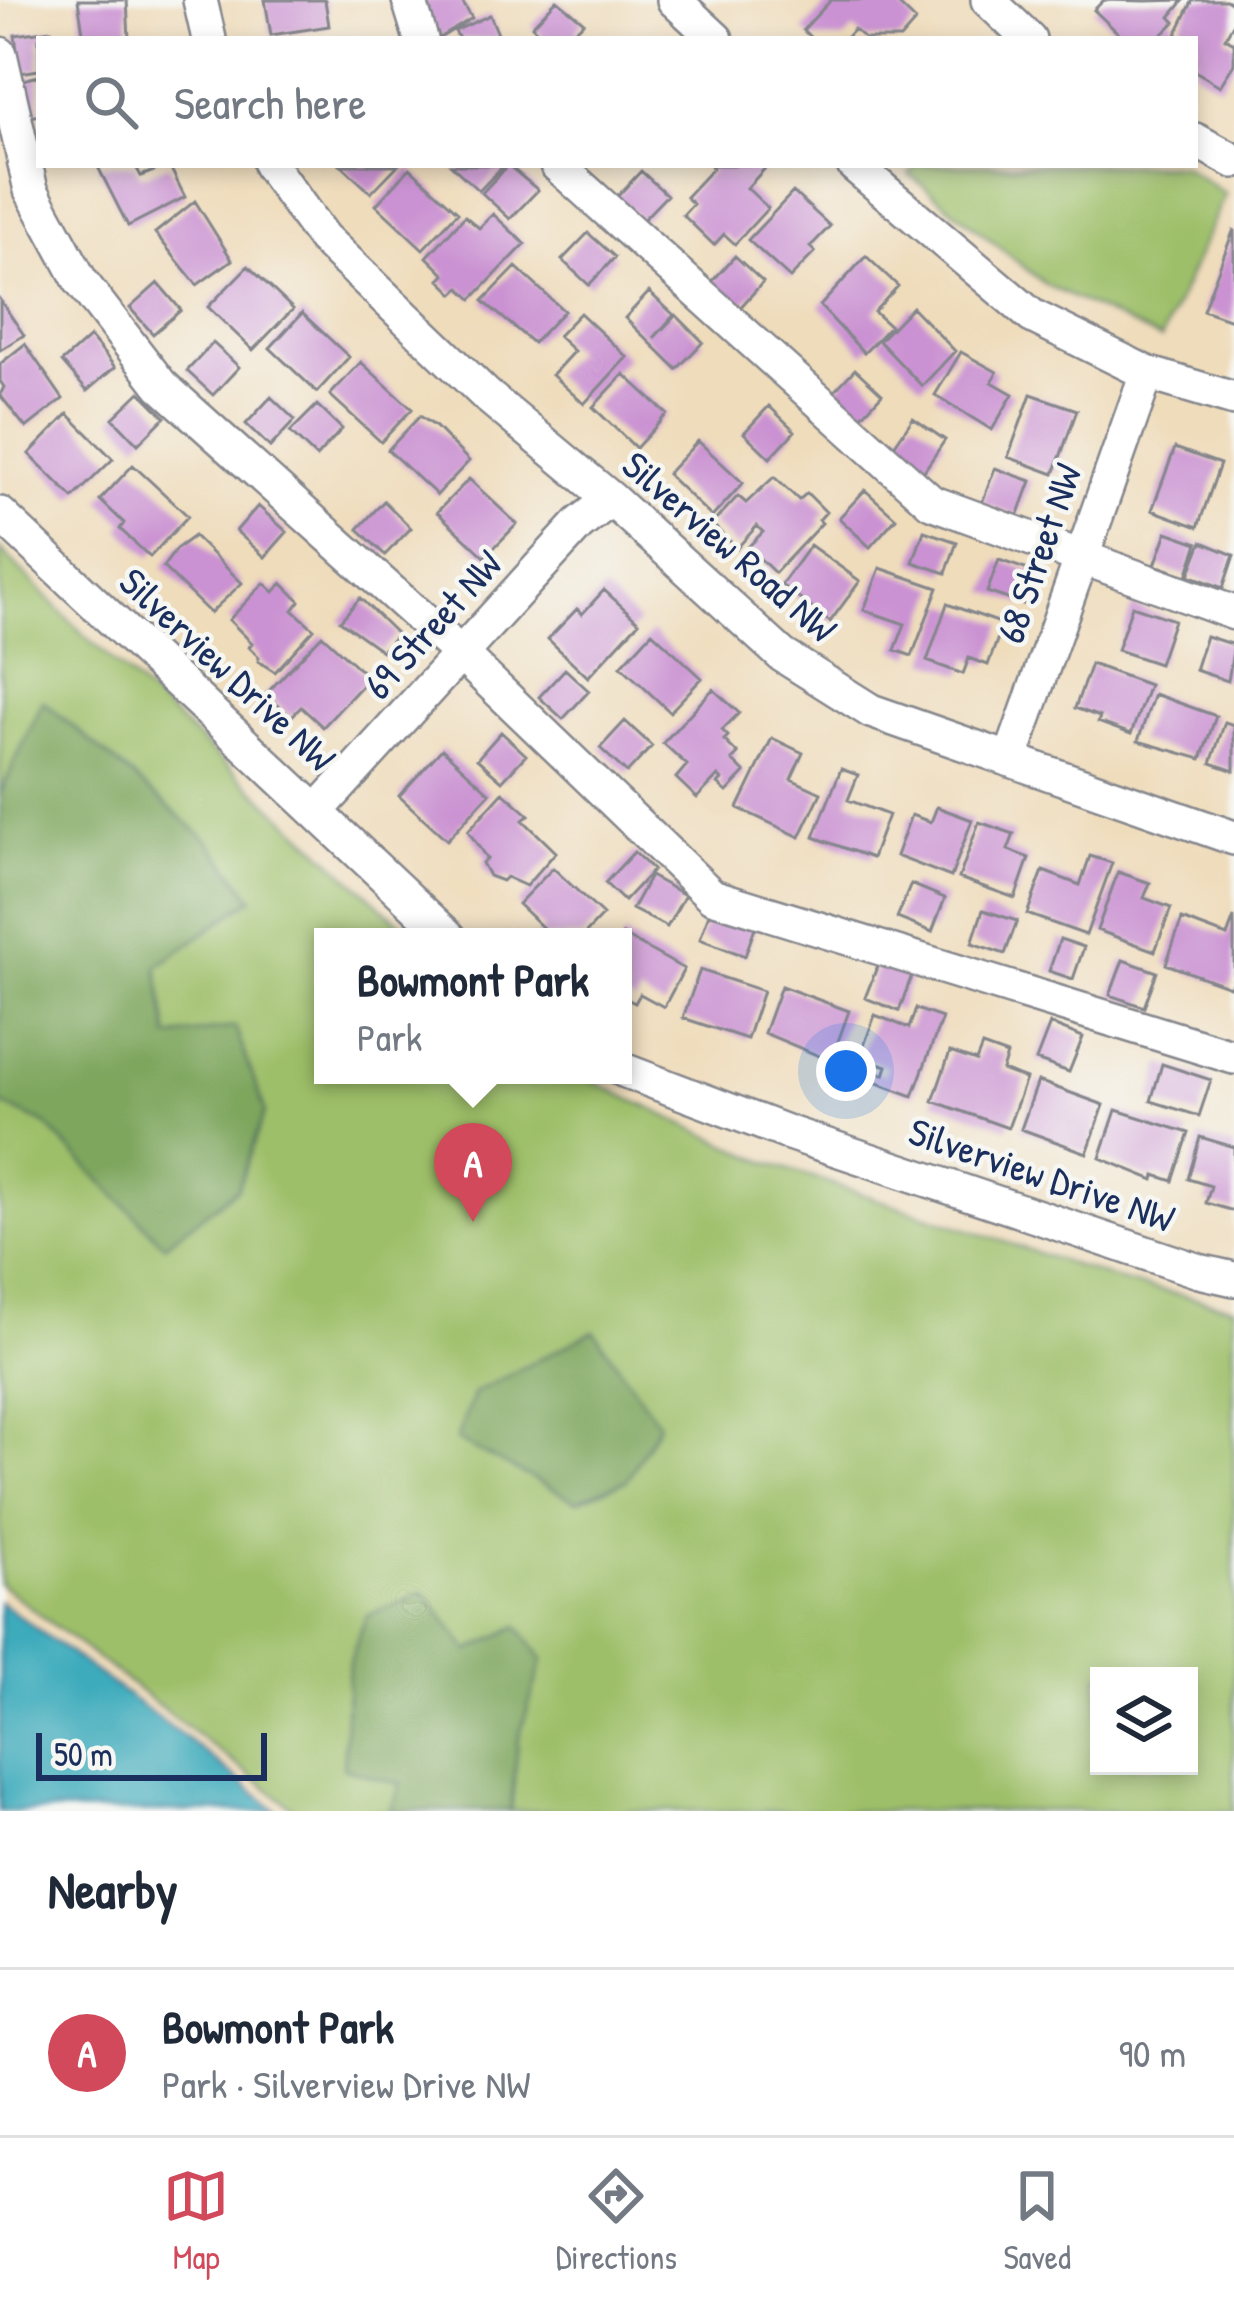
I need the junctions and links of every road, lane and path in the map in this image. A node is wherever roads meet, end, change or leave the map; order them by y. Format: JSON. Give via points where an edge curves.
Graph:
{"nodes":[{"id":1,"x":200,"y":0,"type":"edge"},
{"id":2,"x":409,"y":0,"type":"edge"},
{"id":3,"x":674,"y":0,"type":"edge"},
{"id":4,"x":988,"y":0,"type":"edge"},
{"id":5,"x":208,"y":36,"type":"edge"},
{"id":6,"x":420,"y":36,"type":"edge"},
{"id":7,"x":713,"y":36,"type":"edge"},
{"id":8,"x":1025,"y":36,"type":"edge"},
{"id":9,"x":0,"y":54,"type":"edge"},
{"id":10,"x":1198,"y":142,"type":"edge"},
{"id":11,"x":1234,"y":161,"type":"edge"},
{"id":12,"x":272,"y":168,"type":"edge"},
{"id":13,"x":560,"y":168,"type":"edge"},
{"id":14,"x":858,"y":168,"type":"edge"},
{"id":15,"x":1147,"y":373,"type":"junction"},
{"id":16,"x":1234,"y":399,"type":"edge"},
{"id":17,"x":611,"y":499,"type":"junction"},
{"id":18,"x":0,"y":514,"type":"edge"},
{"id":19,"x":1081,"y":558,"type":"junction"},
{"id":20,"x":1234,"y":613,"type":"edge"},
{"id":21,"x":462,"y":655,"type":"junction"},
{"id":22,"x":1010,"y":760,"type":"junction"},
{"id":23,"x":318,"y":810,"type":"junction"},
{"id":24,"x":1234,"y":838,"type":"edge"},
{"id":25,"x":440,"y":928,"type":"edge"},
{"id":26,"x":1234,"y":1058,"type":"edge"},
{"id":27,"x":632,"y":1073,"type":"edge"},
{"id":28,"x":1234,"y":1279,"type":"edge"}],
"edges":[{"from":1,"to":5,"type":"street"},
{"from":2,"to":6,"type":"street"},
{"from":3,"to":7,"type":"street"},
{"from":4,"to":8,"type":"street"},
{"from":9,"to":21,"type":"street","via":[[31,190],[80,280],[161,385]]},
{"from":10,"to":11,"type":"street"},
{"from":12,"to":17,"type":"street","name":"Silverview Road NW","via":[[323,238],[485,394]]},
{"from":13,"to":19,"type":"street","via":[[931,502]]},
{"from":14,"to":15,"type":"street","via":[[1032,316]]},
{"from":15,"to":16,"type":"street"},
{"from":15,"to":19,"type":"street","name":"68 Street NW"},
{"from":17,"to":21,"type":"street","name":"69 Street NW"},
{"from":17,"to":22,"type":"street","name":"Silverview Road NW","via":[[782,655],[871,711]]},
{"from":18,"to":23,"type":"street","name":"Silverview Drive NW"},
{"from":19,"to":20,"type":"street"},
{"from":19,"to":22,"type":"street","name":"68 Street NW"},
{"from":21,"to":23,"type":"street","name":"69 Street NW"},
{"from":21,"to":26,"type":"street","via":[[712,896]]},
{"from":22,"to":24,"type":"street","name":"Silverview Road NW"},
{"from":23,"to":25,"type":"street","name":"Silverview Drive NW"},
{"from":27,"to":28,"type":"street","name":"Silverview Drive NW"}]}
